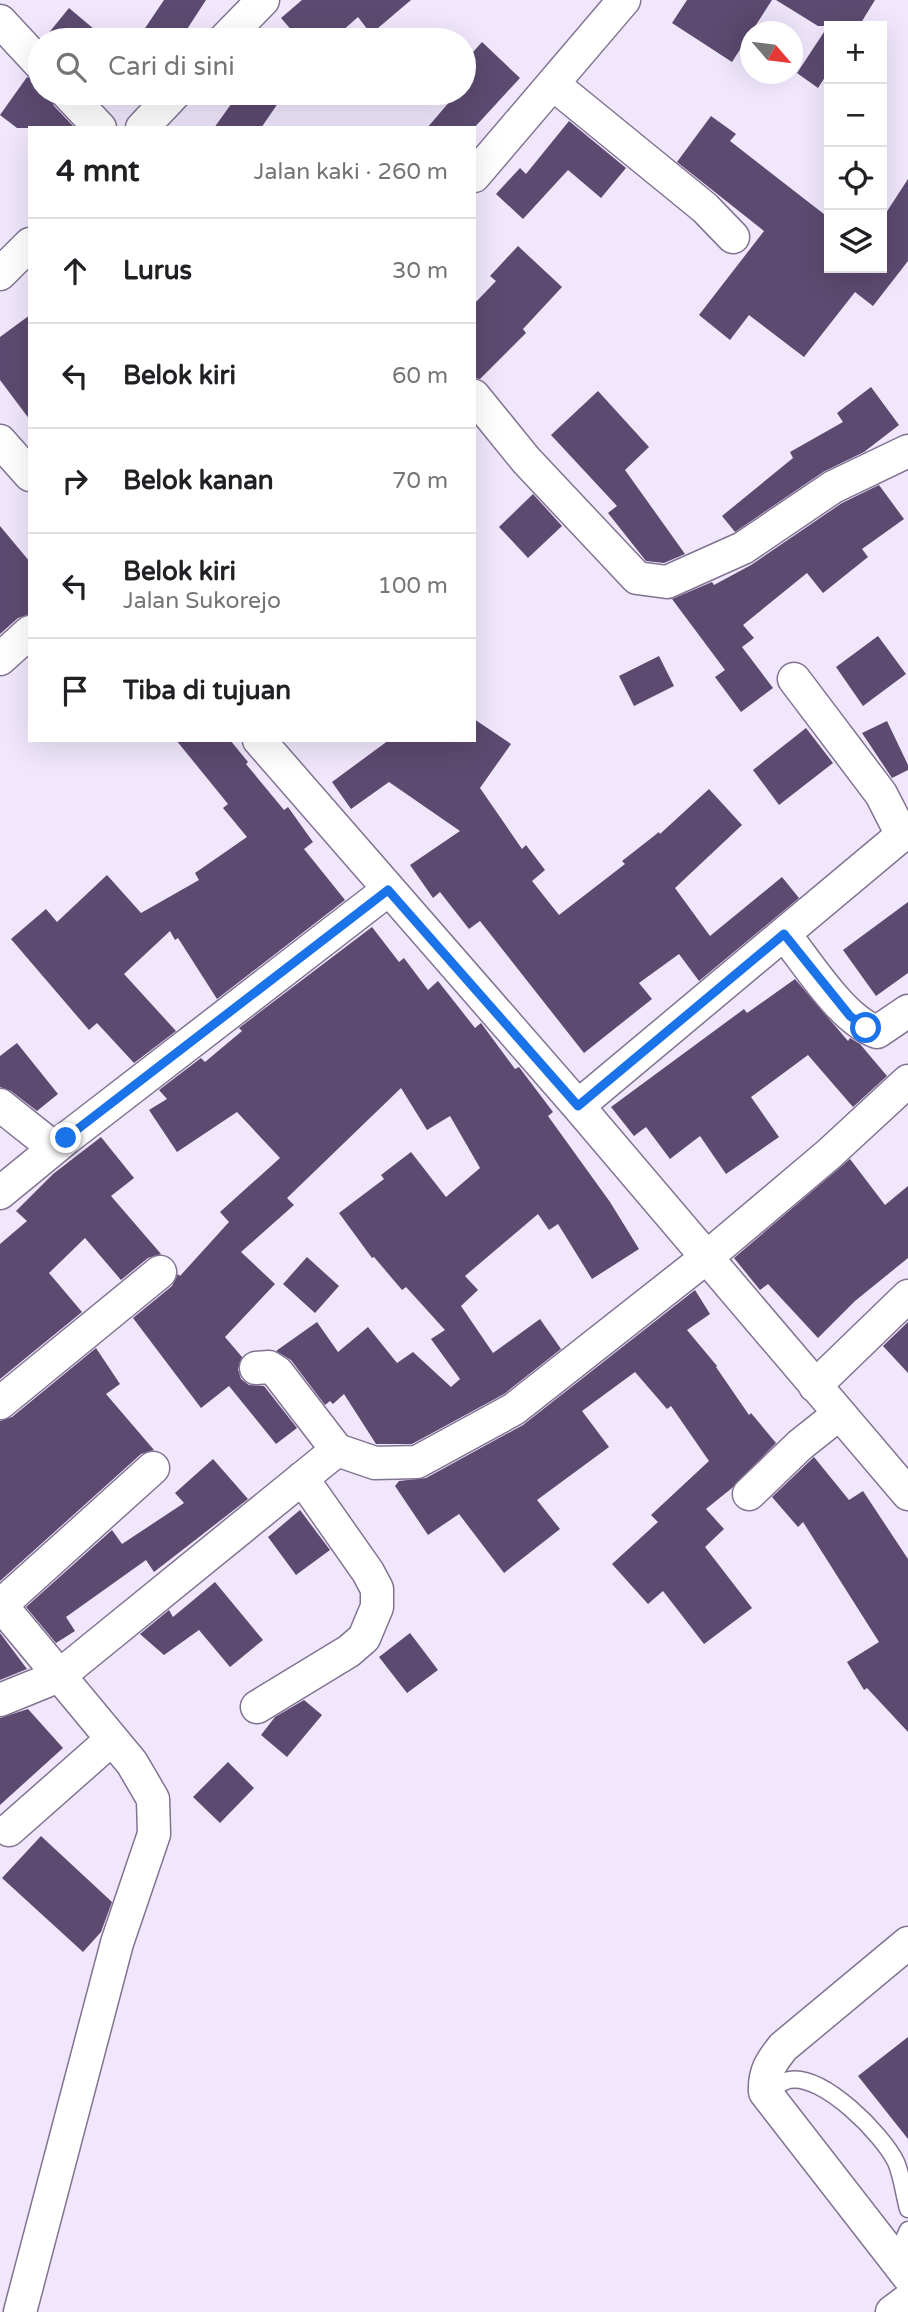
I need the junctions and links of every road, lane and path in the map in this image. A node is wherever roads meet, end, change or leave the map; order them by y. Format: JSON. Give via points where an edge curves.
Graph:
{"nodes":[{"id":1,"x":624,"y":0,"type":"edge"},
{"id":2,"x":250,"y":4,"type":"edge"},
{"id":3,"x":0,"y":21,"type":"edge"},
{"id":4,"x":233,"y":28,"type":"edge"},
{"id":5,"x":28,"y":51,"type":"edge"},
{"id":6,"x":553,"y":84,"type":"junction"},
{"id":7,"x":78,"y":105,"type":"edge"},
{"id":8,"x":164,"y":105,"type":"edge"},
{"id":9,"x":98,"y":126,"type":"edge"},
{"id":10,"x":144,"y":126,"type":"edge"},
{"id":11,"x":476,"y":174,"type":"edge"},
{"id":12,"x":733,"y":237,"type":"dead end"},
{"id":13,"x":28,"y":246,"type":"edge"},
{"id":14,"x":0,"y":274,"type":"edge"},
{"id":15,"x":476,"y":398,"type":"edge"},
{"id":16,"x":908,"y":451,"type":"edge"},
{"id":17,"x":28,"y":634,"type":"edge"},
{"id":18,"x":0,"y":659,"type":"edge"},
{"id":19,"x":794,"y":679,"type":"dead end"},
{"id":20,"x":261,"y":742,"type":"edge"},
{"id":21,"x":905,"y":832,"type":"edge"},
{"id":22,"x":388,"y":890,"type":"junction"},
{"id":23,"x":784,"y":934,"type":"junction"},
{"id":24,"x":908,"y":1011,"type":"edge"},
{"id":25,"x":908,"y":1081,"type":"edge"},
{"id":26,"x":0,"y":1105,"type":"edge"},
{"id":27,"x":578,"y":1106,"type":"junction"},
{"id":28,"x":54,"y":1148,"type":"junction"},
{"id":29,"x":0,"y":1193,"type":"edge"},
{"id":30,"x":707,"y":1257,"type":"junction"},
{"id":31,"x":159,"y":1272,"type":"dead end"},
{"id":32,"x":908,"y":1296,"type":"edge"},
{"id":33,"x":256,"y":1368,"type":"dead end"},
{"id":34,"x":815,"y":1386,"type":"junction"},
{"id":35,"x":0,"y":1403,"type":"edge"},
{"id":36,"x":839,"y":1414,"type":"junction"},
{"id":37,"x":337,"y":1450,"type":"junction"},
{"id":38,"x":153,"y":1468,"type":"dead end"},
{"id":39,"x":302,"y":1478,"type":"junction"},
{"id":40,"x":749,"y":1494,"type":"dead end"},
{"id":41,"x":908,"y":1494,"type":"edge"},
{"id":42,"x":0,"y":1604,"type":"edge"},
{"id":43,"x":59,"y":1676,"type":"junction"},
{"id":44,"x":0,"y":1700,"type":"edge"},
{"id":45,"x":257,"y":1707,"type":"dead end"},
{"id":46,"x":112,"y":1739,"type":"junction"},
{"id":47,"x":9,"y":1830,"type":"dead end"},
{"id":48,"x":908,"y":1943,"type":"edge"},
{"id":49,"x":765,"y":2092,"type":"junction"},
{"id":50,"x":908,"y":2209,"type":"edge"},
{"id":51,"x":908,"y":2230,"type":"edge"},
{"id":52,"x":902,"y":2267,"type":"edge"},
{"id":53,"x":908,"y":2300,"type":"edge"},
{"id":54,"x":20,"y":2312,"type":"edge"},
{"id":55,"x":892,"y":2312,"type":"edge"}],
"edges":[{"from":1,"to":6,"type":"street"},
{"from":2,"to":4,"type":"street"},
{"from":3,"to":5,"type":"street"},
{"from":6,"to":11,"type":"street"},
{"from":6,"to":12,"type":"street","via":[[705,208]]},
{"from":7,"to":9,"type":"street"},
{"from":8,"to":10,"type":"street"},
{"from":13,"to":14,"type":"street"},
{"from":15,"to":16,"type":"street","via":[[526,460],[637,578],[654,582],[667,582],[743,548],[833,487]]},
{"from":17,"to":18,"type":"street"},
{"from":19,"to":21,"type":"street"},
{"from":20,"to":22,"type":"street"},
{"from":21,"to":23,"type":"street"},
{"from":22,"to":27,"type":"street"},
{"from":22,"to":28,"type":"street"},
{"from":23,"to":24,"type":"street","via":[[850,1016],[866,1028],[877,1031]]},
{"from":23,"to":27,"type":"street"},
{"from":25,"to":30,"type":"street"},
{"from":26,"to":28,"type":"street"},
{"from":27,"to":30,"type":"street"},
{"from":28,"to":29,"type":"street"},
{"from":30,"to":34,"type":"street"},
{"from":30,"to":37,"type":"street","via":[[514,1409],[417,1462],[374,1464]]},
{"from":31,"to":35,"type":"street"},
{"from":32,"to":34,"type":"street"},
{"from":33,"to":37,"type":"street","via":[[277,1372]]},
{"from":34,"to":36,"type":"street"},
{"from":36,"to":40,"type":"street"},
{"from":36,"to":41,"type":"street"},
{"from":37,"to":39,"type":"street"},
{"from":38,"to":42,"type":"street"},
{"from":39,"to":43,"type":"street"},
{"from":39,"to":45,"type":"street","via":[[368,1572],[377,1589],[377,1607],[364,1638]]},
{"from":42,"to":43,"type":"street"},
{"from":43,"to":44,"type":"street"},
{"from":43,"to":46,"type":"street"},
{"from":46,"to":47,"type":"street"},
{"from":46,"to":54,"type":"street","via":[[153,1799],[154,1834],[117,1943]]},
{"from":48,"to":49,"type":"street","via":[[783,2047],[767,2071]]},
{"from":49,"to":50,"type":"lane","via":[[790,2080],[802,2081],[827,2091],[866,2120],[896,2162]]},
{"from":49,"to":52,"type":"street"},
{"from":51,"to":52,"type":"lane"},
{"from":53,"to":55,"type":"street"}]}
